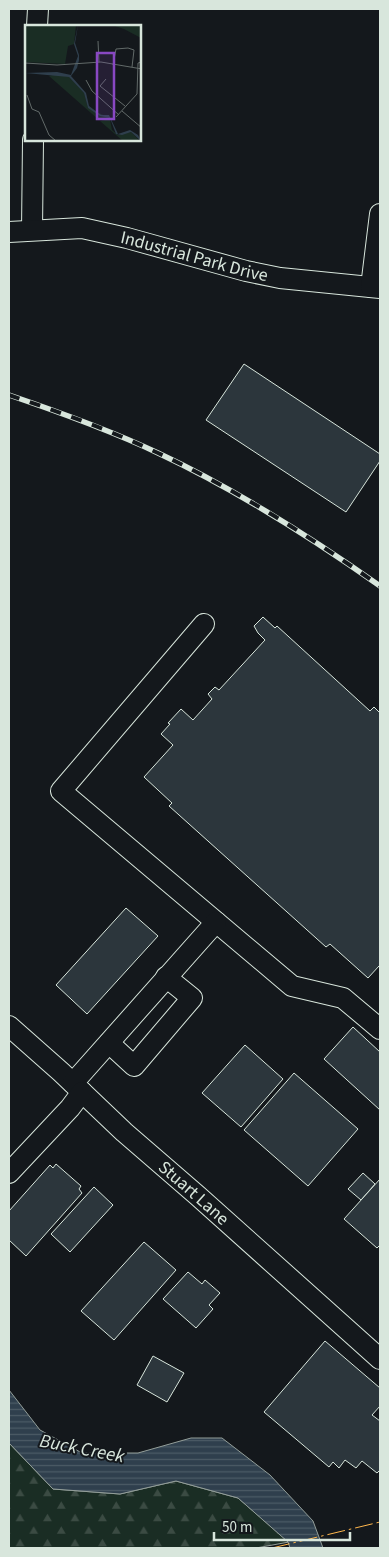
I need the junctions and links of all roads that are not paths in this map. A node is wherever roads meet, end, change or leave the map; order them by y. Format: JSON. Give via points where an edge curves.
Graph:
{"nodes":[{"id":1,"x":38,"y":9,"type":"edge"},
{"id":2,"x":37,"y":25,"type":"edge"},
{"id":3,"x":33,"y":141,"type":"edge"},
{"id":4,"x":380,"y":214,"type":"edge"},
{"id":5,"x":32,"y":230,"type":"junction"},
{"id":6,"x":9,"y":232,"type":"edge"},
{"id":7,"x":376,"y":287,"type":"edge"},
{"id":8,"x":204,"y":624,"type":"dead end"},
{"id":9,"x":216,"y":922,"type":"junction"},
{"id":10,"x":166,"y":976,"type":"junction"},
{"id":11,"x":9,"y":1026,"type":"edge"},
{"id":12,"x":380,"y":1029,"type":"edge"},
{"id":13,"x":109,"y":1043,"type":"junction"},
{"id":14,"x":77,"y":1087,"type":"junction"},
{"id":15,"x":9,"y":1173,"type":"edge"},
{"id":16,"x":380,"y":1359,"type":"edge"}],
"edges":[{"from":1,"to":2,"type":"street"},
{"from":3,"to":5,"type":"street"},
{"from":4,"to":7,"type":"street"},
{"from":5,"to":6,"type":"street","name":"Industrial Park Drive"},
{"from":5,"to":7,"type":"street","name":"Industrial Park Drive","via":[[82,228],[254,273]]},
{"from":8,"to":9,"type":"street","via":[[61,791]]},
{"from":9,"to":10,"type":"street"},
{"from":9,"to":12,"type":"street","via":[[292,986],[344,998]]},
{"from":10,"to":13,"type":"street"},
{"from":10,"to":13,"type":"street","via":[[192,998],[134,1066]]},
{"from":11,"to":14,"type":"street","name":"Stuart Lane"},
{"from":13,"to":14,"type":"street"},
{"from":14,"to":15,"type":"street","via":[[70,1108]]},
{"from":14,"to":16,"type":"street","name":"Stuart Lane"}]}
